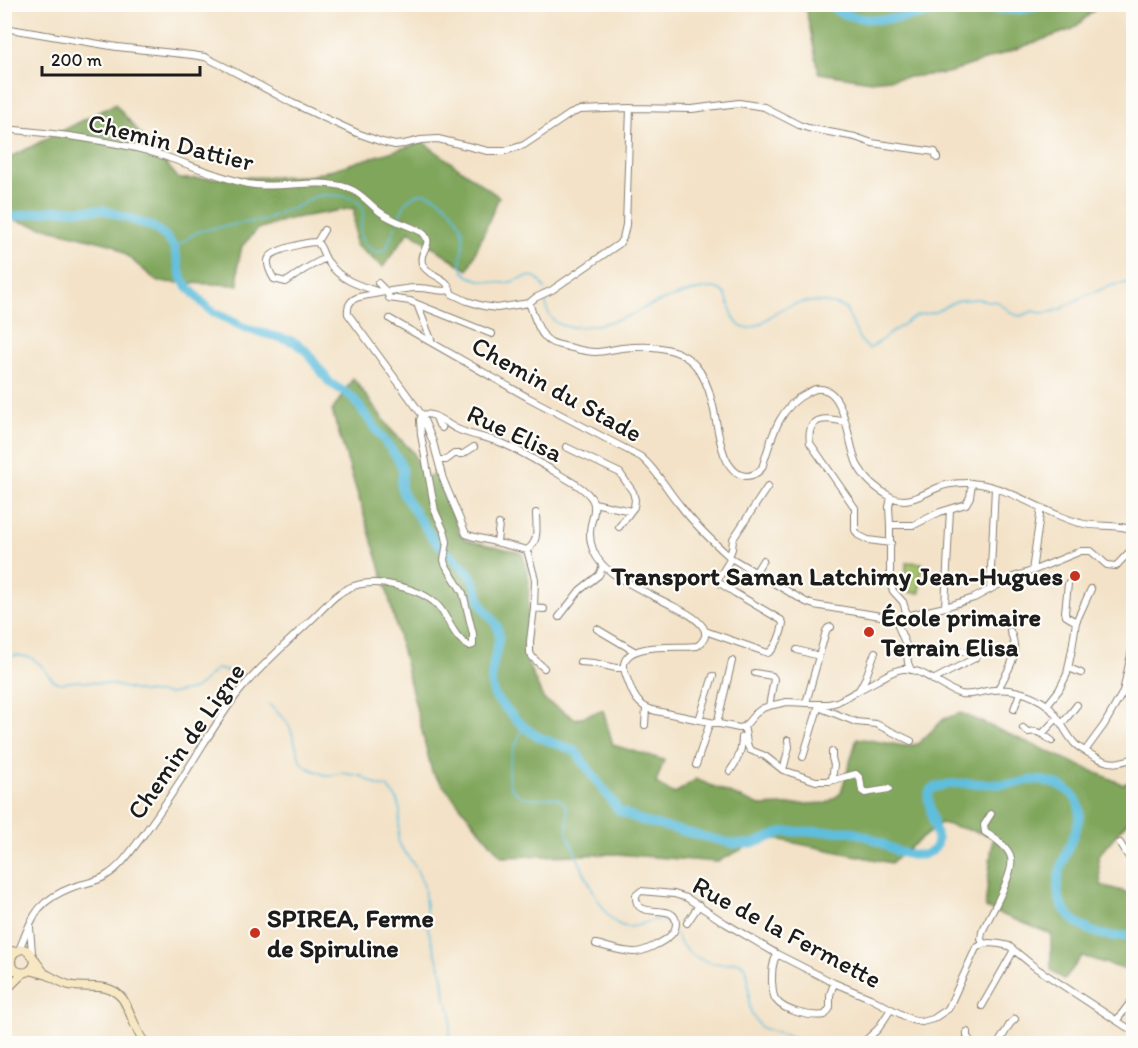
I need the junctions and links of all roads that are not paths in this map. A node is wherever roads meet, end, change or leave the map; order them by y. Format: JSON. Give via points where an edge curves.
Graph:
{"nodes":[{"id":1,"x":4,"y":28,"type":"edge"},
{"id":2,"x":630,"y":108,"type":"junction"},
{"id":3,"x":4,"y":129,"type":"edge"},
{"id":4,"x":937,"y":158,"type":"dead end"},
{"id":5,"x":324,"y":230,"type":"dead end"},
{"id":6,"x":317,"y":242,"type":"junction"},
{"id":7,"x":325,"y":258,"type":"junction"},
{"id":8,"x":378,"y":283,"type":"dead end"},
{"id":9,"x":450,"y":290,"type":"junction"},
{"id":10,"x":384,"y":292,"type":"junction"},
{"id":11,"x":529,"y":303,"type":"junction"},
{"id":12,"x":417,"y":304,"type":"junction"},
{"id":13,"x":390,"y":319,"type":"dead end"},
{"id":14,"x":492,"y":334,"type":"dead end"},
{"id":15,"x":432,"y":342,"type":"junction"},
{"id":16,"x":422,"y":415,"type":"junction"},
{"id":17,"x":436,"y":417,"type":"junction"},
{"id":18,"x":845,"y":422,"type":"junction"},
{"id":19,"x":442,"y":428,"type":"dead end"},
{"id":20,"x":474,"y":447,"type":"dead end"},
{"id":21,"x":566,"y":447,"type":"dead end"},
{"id":22,"x":438,"y":460,"type":"junction"},
{"id":23,"x":972,"y":483,"type":"junction"},
{"id":24,"x":768,"y":486,"type":"dead end"},
{"id":25,"x":995,"y":488,"type":"junction"},
{"id":26,"x":891,"y":496,"type":"junction"},
{"id":27,"x":594,"y":502,"type":"junction"},
{"id":28,"x":1041,"y":508,"type":"junction"},
{"id":29,"x":950,"y":509,"type":"junction"},
{"id":30,"x":631,"y":511,"type":"junction"},
{"id":31,"x":536,"y":513,"type":"dead end"},
{"id":32,"x":499,"y":524,"type":"dead end"},
{"id":33,"x":890,"y":525,"type":"junction"},
{"id":34,"x":619,"y":527,"type":"dead end"},
{"id":35,"x":1134,"y":530,"type":"edge"},
{"id":36,"x":497,"y":542,"type":"junction"},
{"id":37,"x":891,"y":543,"type":"junction"},
{"id":38,"x":1134,"y":547,"type":"edge"},
{"id":39,"x":527,"y":550,"type":"junction"},
{"id":40,"x":730,"y":558,"type":"junction"},
{"id":41,"x":763,"y":560,"type":"dead end"},
{"id":42,"x":603,"y":566,"type":"junction"},
{"id":43,"x":1032,"y":571,"type":"junction"},
{"id":44,"x":755,"y":573,"type":"junction"},
{"id":45,"x":1068,"y":584,"type":"dead end"},
{"id":46,"x":990,"y":589,"type":"junction"},
{"id":47,"x":1090,"y":589,"type":"dead end"},
{"id":48,"x":534,"y":608,"type":"junction"},
{"id":49,"x":945,"y":608,"type":"junction"},
{"id":50,"x":544,"y":609,"type":"dead end"},
{"id":51,"x":907,"y":615,"type":"junction"},
{"id":52,"x":560,"y":617,"type":"dead end"},
{"id":53,"x":899,"y":619,"type":"junction"},
{"id":54,"x":1076,"y":622,"type":"junction"},
{"id":55,"x":831,"y":627,"type":"dead end"},
{"id":56,"x":597,"y":628,"type":"dead end"},
{"id":57,"x":705,"y":631,"type":"junction"},
{"id":58,"x":1010,"y":631,"type":"dead end"},
{"id":59,"x":1134,"y":640,"type":"edge"},
{"id":60,"x":797,"y":650,"type":"dead end"},
{"id":61,"x":959,"y":650,"type":"dead end"},
{"id":62,"x":634,"y":651,"type":"junction"},
{"id":63,"x":875,"y":652,"type":"dead end"},
{"id":64,"x":819,"y":656,"type":"junction"},
{"id":65,"x":732,"y":661,"type":"dead end"},
{"id":66,"x":580,"y":662,"type":"dead end"},
{"id":67,"x":544,"y":668,"type":"dead end"},
{"id":68,"x":624,"y":668,"type":"junction"},
{"id":69,"x":1069,"y":668,"type":"junction"},
{"id":70,"x":912,"y":670,"type":"junction"},
{"id":71,"x":755,"y":673,"type":"dead end"},
{"id":72,"x":1081,"y":673,"type":"dead end"},
{"id":73,"x":713,"y":676,"type":"dead end"},
{"id":74,"x":933,"y":680,"type":"junction"},
{"id":75,"x":998,"y":689,"type":"junction"},
{"id":76,"x":858,"y":691,"type":"junction"},
{"id":77,"x":1020,"y":693,"type":"junction"},
{"id":78,"x":806,"y":703,"type":"junction"},
{"id":79,"x":819,"y":705,"type":"junction"},
{"id":80,"x":1047,"y":705,"type":"junction"},
{"id":81,"x":1077,"y":705,"type":"dead end"},
{"id":82,"x":769,"y":706,"type":"junction"},
{"id":83,"x":645,"y":708,"type":"junction"},
{"id":84,"x":1014,"y":709,"type":"dead end"},
{"id":85,"x":699,"y":720,"type":"junction"},
{"id":86,"x":1059,"y":721,"type":"junction"},
{"id":87,"x":710,"y":722,"type":"junction"},
{"id":88,"x":717,"y":724,"type":"junction"},
{"id":89,"x":645,"y":725,"type":"dead end"},
{"id":90,"x":744,"y":727,"type":"junction"},
{"id":91,"x":1023,"y":728,"type":"dead end"},
{"id":92,"x":1043,"y":733,"type":"junction"},
{"id":93,"x":788,"y":740,"type":"dead end"},
{"id":94,"x":911,"y":741,"type":"dead end"},
{"id":95,"x":1052,"y":741,"type":"dead end"},
{"id":96,"x":1085,"y":751,"type":"junction"},
{"id":97,"x":832,"y":752,"type":"dead end"},
{"id":98,"x":803,"y":757,"type":"dead end"},
{"id":99,"x":1134,"y":758,"type":"edge"},
{"id":100,"x":696,"y":765,"type":"dead end"},
{"id":101,"x":783,"y":770,"type":"junction"},
{"id":102,"x":730,"y":771,"type":"dead end"},
{"id":103,"x":832,"y":780,"type":"junction"},
{"id":104,"x":889,"y":789,"type":"dead end"},
{"id":105,"x":991,"y":814,"type":"dead end"},
{"id":106,"x":1120,"y":843,"type":"dead end"},
{"id":107,"x":1134,"y":866,"type":"edge"},
{"id":108,"x":699,"y":905,"type":"junction"},
{"id":109,"x":687,"y":923,"type":"dead end"},
{"id":110,"x":30,"y":924,"type":"junction"},
{"id":111,"x":596,"y":944,"type":"dead end"},
{"id":112,"x":983,"y":944,"type":"junction"},
{"id":113,"x":18,"y":950,"type":"junction"},
{"id":114,"x":1014,"y":950,"type":"junction"},
{"id":115,"x":4,"y":952,"type":"edge"},
{"id":116,"x":777,"y":954,"type":"junction"},
{"id":117,"x":33,"y":956,"type":"junction"},
{"id":118,"x":10,"y":964,"type":"edge"},
{"id":119,"x":27,"y":972,"type":"junction"},
{"id":120,"x":46,"y":974,"type":"junction"},
{"id":121,"x":834,"y":983,"type":"junction"},
{"id":122,"x":6,"y":990,"type":"edge"},
{"id":123,"x":1133,"y":999,"type":"edge"},
{"id":124,"x":982,"y":1006,"type":"dead end"},
{"id":125,"x":891,"y":1009,"type":"junction"},
{"id":126,"x":1015,"y":1019,"type":"dead end"},
{"id":127,"x":1117,"y":1020,"type":"junction"},
{"id":128,"x":967,"y":1032,"type":"dead end"},
{"id":129,"x":1134,"y":1032,"type":"edge"},
{"id":130,"x":866,"y":1040,"type":"dead end"},
{"id":131,"x":1000,"y":1041,"type":"edge"},
{"id":132,"x":146,"y":1044,"type":"edge"},
{"id":133,"x":972,"y":1044,"type":"edge"},
{"id":134,"x":1009,"y":1044,"type":"edge"}],
"edges":[{"from":1,"to":2,"type":"street","via":[[205,57],[357,133],[395,145],[438,139],[505,151],[524,145],[575,111]]},
{"from":2,"to":4,"type":"street","via":[[692,109],[750,104],[808,128],[935,152]]},
{"from":2,"to":11,"type":"street","via":[[623,238],[614,249]]},
{"from":3,"to":9,"type":"street","name":"Chemin Dattier","via":[[125,146],[249,184],[350,188],[381,213],[425,234],[427,244],[422,263]]},
{"from":5,"to":6,"type":"street"},
{"from":6,"to":7,"type":"street"},
{"from":6,"to":7,"type":"street","via":[[272,254],[268,259],[272,275],[286,282]]},
{"from":7,"to":10,"type":"street","via":[[345,279]]},
{"from":8,"to":10,"type":"street"},
{"from":9,"to":10,"type":"street","via":[[419,287]]},
{"from":9,"to":11,"type":"street","via":[[455,296],[490,307]]},
{"from":10,"to":12,"type":"street","name":"Chemin du Stade","via":[[389,298]]},
{"from":10,"to":16,"type":"street","via":[[354,298],[348,314]]},
{"from":11,"to":18,"type":"street","via":[[542,333],[555,344],[594,352],[640,347],[668,349],[694,364],[704,378],[712,402],[722,449],[737,473],[758,473],[781,416],[812,390],[824,389],[834,396]]},
{"from":12,"to":14,"type":"street","name":"Chemin du Stade"},
{"from":12,"to":15,"type":"street","name":"Chemin du Stade"},
{"from":13,"to":15,"type":"street","name":"Chemin du Stade"},
{"from":15,"to":40,"type":"street","name":"Chemin du Stade","via":[[641,457],[679,505]]},
{"from":16,"to":17,"type":"street","name":"Rue Elisa"},
{"from":16,"to":22,"type":"street"},
{"from":16,"to":110,"type":"street","name":"Chemin de Ligne","via":[[421,435],[435,511],[447,542],[444,564],[463,593],[473,645],[462,642],[437,605],[410,589],[354,585],[339,594],[243,688],[144,834],[116,868],[104,877],[53,897],[37,910]]},
{"from":17,"to":19,"type":"street","name":"Rue Elisa"},
{"from":17,"to":27,"type":"street","name":"Rue Elisa","via":[[456,429],[516,450],[577,482]]},
{"from":18,"to":26,"type":"street","via":[[857,466],[867,479]]},
{"from":18,"to":37,"type":"street","via":[[824,418],[817,422],[810,432],[810,443],[855,508],[858,535]]},
{"from":20,"to":22,"type":"street"},
{"from":21,"to":30,"type":"street","name":"Rue Elisa","via":[[622,475],[635,500]]},
{"from":22,"to":36,"type":"street","via":[[466,534]]},
{"from":23,"to":25,"type":"street"},
{"from":23,"to":26,"type":"street","via":[[944,485],[908,500]]},
{"from":23,"to":29,"type":"street","via":[[968,503]]},
{"from":24,"to":40,"type":"street","via":[[733,538]]},
{"from":25,"to":28,"type":"street"},
{"from":25,"to":46,"type":"street"},
{"from":26,"to":33,"type":"street"},
{"from":27,"to":30,"type":"street"},
{"from":27,"to":42,"type":"street","via":[[589,538]]},
{"from":28,"to":35,"type":"street","via":[[1081,524]]},
{"from":28,"to":43,"type":"street"},
{"from":29,"to":33,"type":"street","via":[[914,525]]},
{"from":29,"to":49,"type":"street"},
{"from":30,"to":34,"type":"street"},
{"from":31,"to":39,"type":"street","via":[[536,537]]},
{"from":32,"to":36,"type":"street"},
{"from":33,"to":37,"type":"street"},
{"from":36,"to":39,"type":"street"},
{"from":37,"to":51,"type":"street","via":[[890,583]]},
{"from":38,"to":43,"type":"street","via":[[1116,566],[1107,565],[1084,550]]},
{"from":39,"to":48,"type":"street","via":[[535,579]]},
{"from":40,"to":44,"type":"street","name":"Chemin du Stade"},
{"from":40,"to":57,"type":"street","via":[[718,582],[781,620],[783,628],[768,653]]},
{"from":41,"to":44,"type":"street"},
{"from":42,"to":52,"type":"street"},
{"from":42,"to":57,"type":"street","via":[[689,614]]},
{"from":43,"to":46,"type":"street"},
{"from":44,"to":53,"type":"street","name":"Chemin du Stade","via":[[806,602]]},
{"from":45,"to":54,"type":"street","via":[[1065,612]]},
{"from":46,"to":49,"type":"street"},
{"from":47,"to":54,"type":"street"},
{"from":48,"to":50,"type":"street"},
{"from":48,"to":67,"type":"street","via":[[530,653]]},
{"from":49,"to":51,"type":"street"},
{"from":51,"to":53,"type":"street"},
{"from":53,"to":70,"type":"street"},
{"from":54,"to":69,"type":"street"},
{"from":55,"to":64,"type":"street"},
{"from":56,"to":62,"type":"street"},
{"from":57,"to":62,"type":"street","via":[[705,638],[697,646]]},
{"from":58,"to":75,"type":"street","via":[[1015,654]]},
{"from":59,"to":96,"type":"street","via":[[1123,692]]},
{"from":60,"to":64,"type":"street"},
{"from":61,"to":74,"type":"street","via":[[976,657]]},
{"from":62,"to":68,"type":"street","via":[[626,657]]},
{"from":63,"to":76,"type":"street"},
{"from":64,"to":78,"type":"street"},
{"from":65,"to":88,"type":"street"},
{"from":66,"to":68,"type":"street"},
{"from":68,"to":83,"type":"street","via":[[632,691]]},
{"from":69,"to":72,"type":"street"},
{"from":69,"to":80,"type":"street"},
{"from":70,"to":74,"type":"street"},
{"from":70,"to":76,"type":"street","via":[[895,671]]},
{"from":71,"to":82,"type":"street","via":[[774,679]]},
{"from":73,"to":85,"type":"street"},
{"from":74,"to":75,"type":"street","via":[[965,695]]},
{"from":75,"to":77,"type":"street"},
{"from":76,"to":79,"type":"street","via":[[837,702]]},
{"from":77,"to":80,"type":"street"},
{"from":77,"to":84,"type":"street"},
{"from":78,"to":79,"type":"street"},
{"from":78,"to":82,"type":"street"},
{"from":79,"to":94,"type":"street","via":[[851,721],[876,724]]},
{"from":79,"to":98,"type":"street"},
{"from":80,"to":86,"type":"street"},
{"from":81,"to":86,"type":"street"},
{"from":82,"to":90,"type":"street"},
{"from":83,"to":85,"type":"street"},
{"from":83,"to":89,"type":"street"},
{"from":85,"to":87,"type":"street"},
{"from":86,"to":92,"type":"street"},
{"from":86,"to":96,"type":"street","via":[[1073,742]]},
{"from":87,"to":88,"type":"street"},
{"from":87,"to":100,"type":"street"},
{"from":88,"to":90,"type":"street"},
{"from":90,"to":101,"type":"street","via":[[750,750]]},
{"from":90,"to":102,"type":"street","via":[[741,751]]},
{"from":91,"to":92,"type":"street"},
{"from":92,"to":95,"type":"street"},
{"from":93,"to":101,"type":"street"},
{"from":96,"to":99,"type":"street","via":[[1112,763]]},
{"from":97,"to":103,"type":"street"},
{"from":101,"to":103,"type":"street","via":[[816,781]]},
{"from":103,"to":104,"type":"street","via":[[855,774],[865,793]]},
{"from":105,"to":112,"type":"street","via":[[985,831],[1008,851],[1012,863],[982,932]]},
{"from":106,"to":107,"type":"street"},
{"from":108,"to":109,"type":"street"},
{"from":108,"to":111,"type":"street","name":"Rue de la Fermette","via":[[674,894],[641,891],[636,895],[643,909],[673,915],[674,930],[670,936],[639,952]]},
{"from":108,"to":116,"type":"street","name":"Rue de la Fermette"},
{"from":110,"to":113,"type":"street"},
{"from":110,"to":117,"type":"street"},
{"from":112,"to":114,"type":"street","via":[[1000,944]]},
{"from":112,"to":125,"type":"street","name":"Rue de la Fermette","via":[[974,952],[944,1013],[922,1022]]},
{"from":113,"to":115,"type":"main road"},
{"from":113,"to":117,"type":"main road","via":[[24,949]]},
{"from":113,"to":118,"type":"main road"},
{"from":114,"to":124,"type":"street"},
{"from":114,"to":127,"type":"street"},
{"from":116,"to":121,"type":"street","name":"Rue de la Fermette"},
{"from":116,"to":121,"type":"street","via":[[772,966],[773,992],[784,1007],[825,1015]]},
{"from":117,"to":119,"type":"main road","via":[[34,964]]},
{"from":117,"to":120,"type":"main road"},
{"from":118,"to":119,"type":"main road","via":[[18,972]]},
{"from":118,"to":122,"type":"main road"},
{"from":119,"to":120,"type":"main road"},
{"from":119,"to":122,"type":"main road"},
{"from":120,"to":132,"type":"main road","via":[[77,987],[102,987],[115,992],[123,999]]},
{"from":121,"to":125,"type":"street","name":"Rue de la Fermette"},
{"from":123,"to":127,"type":"street"},
{"from":125,"to":130,"type":"street","name":"Rue de la Fermette"},
{"from":126,"to":131,"type":"street"},
{"from":127,"to":129,"type":"street"},
{"from":128,"to":133,"type":"street"},
{"from":131,"to":134,"type":"street"}]}
